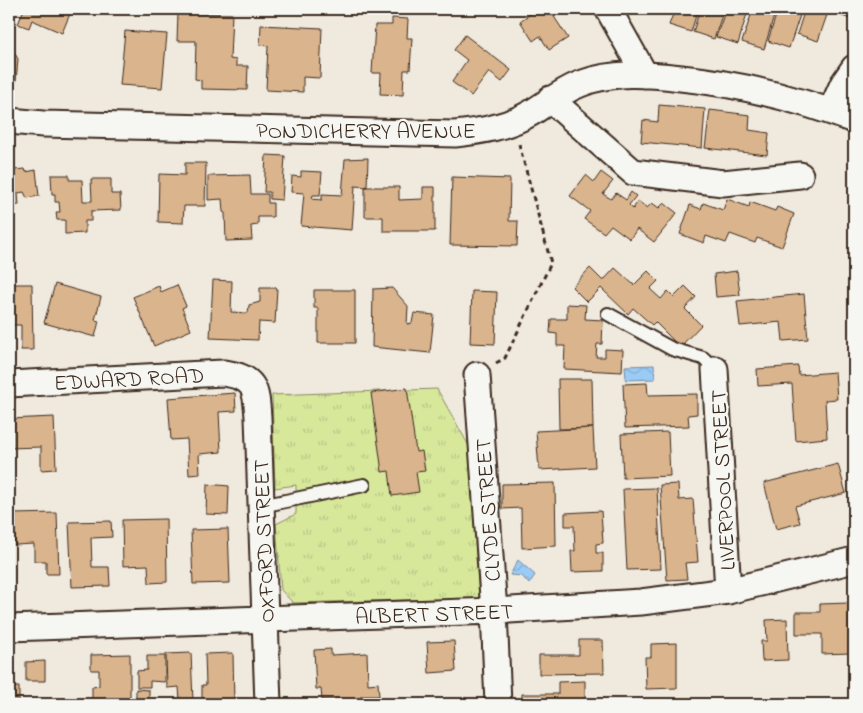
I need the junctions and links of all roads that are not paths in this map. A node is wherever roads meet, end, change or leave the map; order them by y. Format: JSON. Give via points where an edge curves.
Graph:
{"nodes":[{"id":1,"x":608,"y":9,"type":"edge"},
{"id":2,"x":854,"y":68,"type":"edge"},
{"id":3,"x":645,"y":75,"type":"junction"},
{"id":4,"x":550,"y":99,"type":"junction"},
{"id":5,"x":831,"y":111,"type":"junction"},
{"id":6,"x":854,"y":120,"type":"edge"},
{"id":7,"x":9,"y":121,"type":"edge"},
{"id":8,"x":800,"y":175,"type":"dead end"},
{"id":9,"x":608,"y":314,"type":"dead end"},
{"id":10,"x":716,"y":368,"type":"joint"},
{"id":11,"x":477,"y":375,"type":"road end"},
{"id":12,"x":248,"y":380,"type":"joint"},
{"id":13,"x":9,"y":384,"type":"edge"},
{"id":14,"x":364,"y":485,"type":"dead end"},
{"id":15,"x":261,"y":506,"type":"junction"},
{"id":16,"x":854,"y":560,"type":"edge"},
{"id":17,"x":728,"y":591,"type":"junction"},
{"id":18,"x":494,"y":611,"type":"junction"},
{"id":19,"x":266,"y":619,"type":"junction"},
{"id":20,"x":9,"y":628,"type":"edge"},
{"id":21,"x":268,"y":704,"type":"edge"},
{"id":22,"x":498,"y":704,"type":"edge"}],
"edges":[{"from":1,"to":3,"type":"street"},
{"from":2,"to":5,"type":"street"},
{"from":3,"to":4,"type":"street","name":"PONDICHERRY AVENUE","via":[[605,77],[579,84]]},
{"from":3,"to":5,"type":"street","name":"PONDICHERRY AVENUE","via":[[730,84]]},
{"from":4,"to":7,"type":"street","name":"PONDICHERRY AVENUE","via":[[513,122],[488,130],[455,134]]},
{"from":4,"to":8,"type":"street","via":[[633,172],[723,183]]},
{"from":5,"to":6,"type":"street","name":"PONDICHERRY AVENUE"},
{"from":9,"to":10,"type":"lane","via":[[672,348],[703,358]]},
{"from":10,"to":17,"type":"street","name":"LIVERPOOL STREET"},
{"from":11,"to":18,"type":"street","name":"CLYDE STREET"},
{"from":12,"to":13,"type":"street","name":"EDWARD ROAD","via":[[223,374]]},
{"from":12,"to":15,"type":"street","name":"OXFORD STREET","via":[[257,400]]},
{"from":14,"to":15,"type":"lane"},
{"from":15,"to":19,"type":"street","name":"OXFORD STREET"},
{"from":16,"to":17,"type":"street","name":"ALBERT STREET"},
{"from":17,"to":18,"type":"street","name":"ALBERT STREET","via":[[642,602]]},
{"from":18,"to":19,"type":"street","name":"ALBERT STREET"},
{"from":18,"to":22,"type":"street","name":"CLYDE STREET"},
{"from":19,"to":20,"type":"street","name":"ALBERT STREET"},
{"from":19,"to":21,"type":"street","name":"OXFORD STREET"}]}
